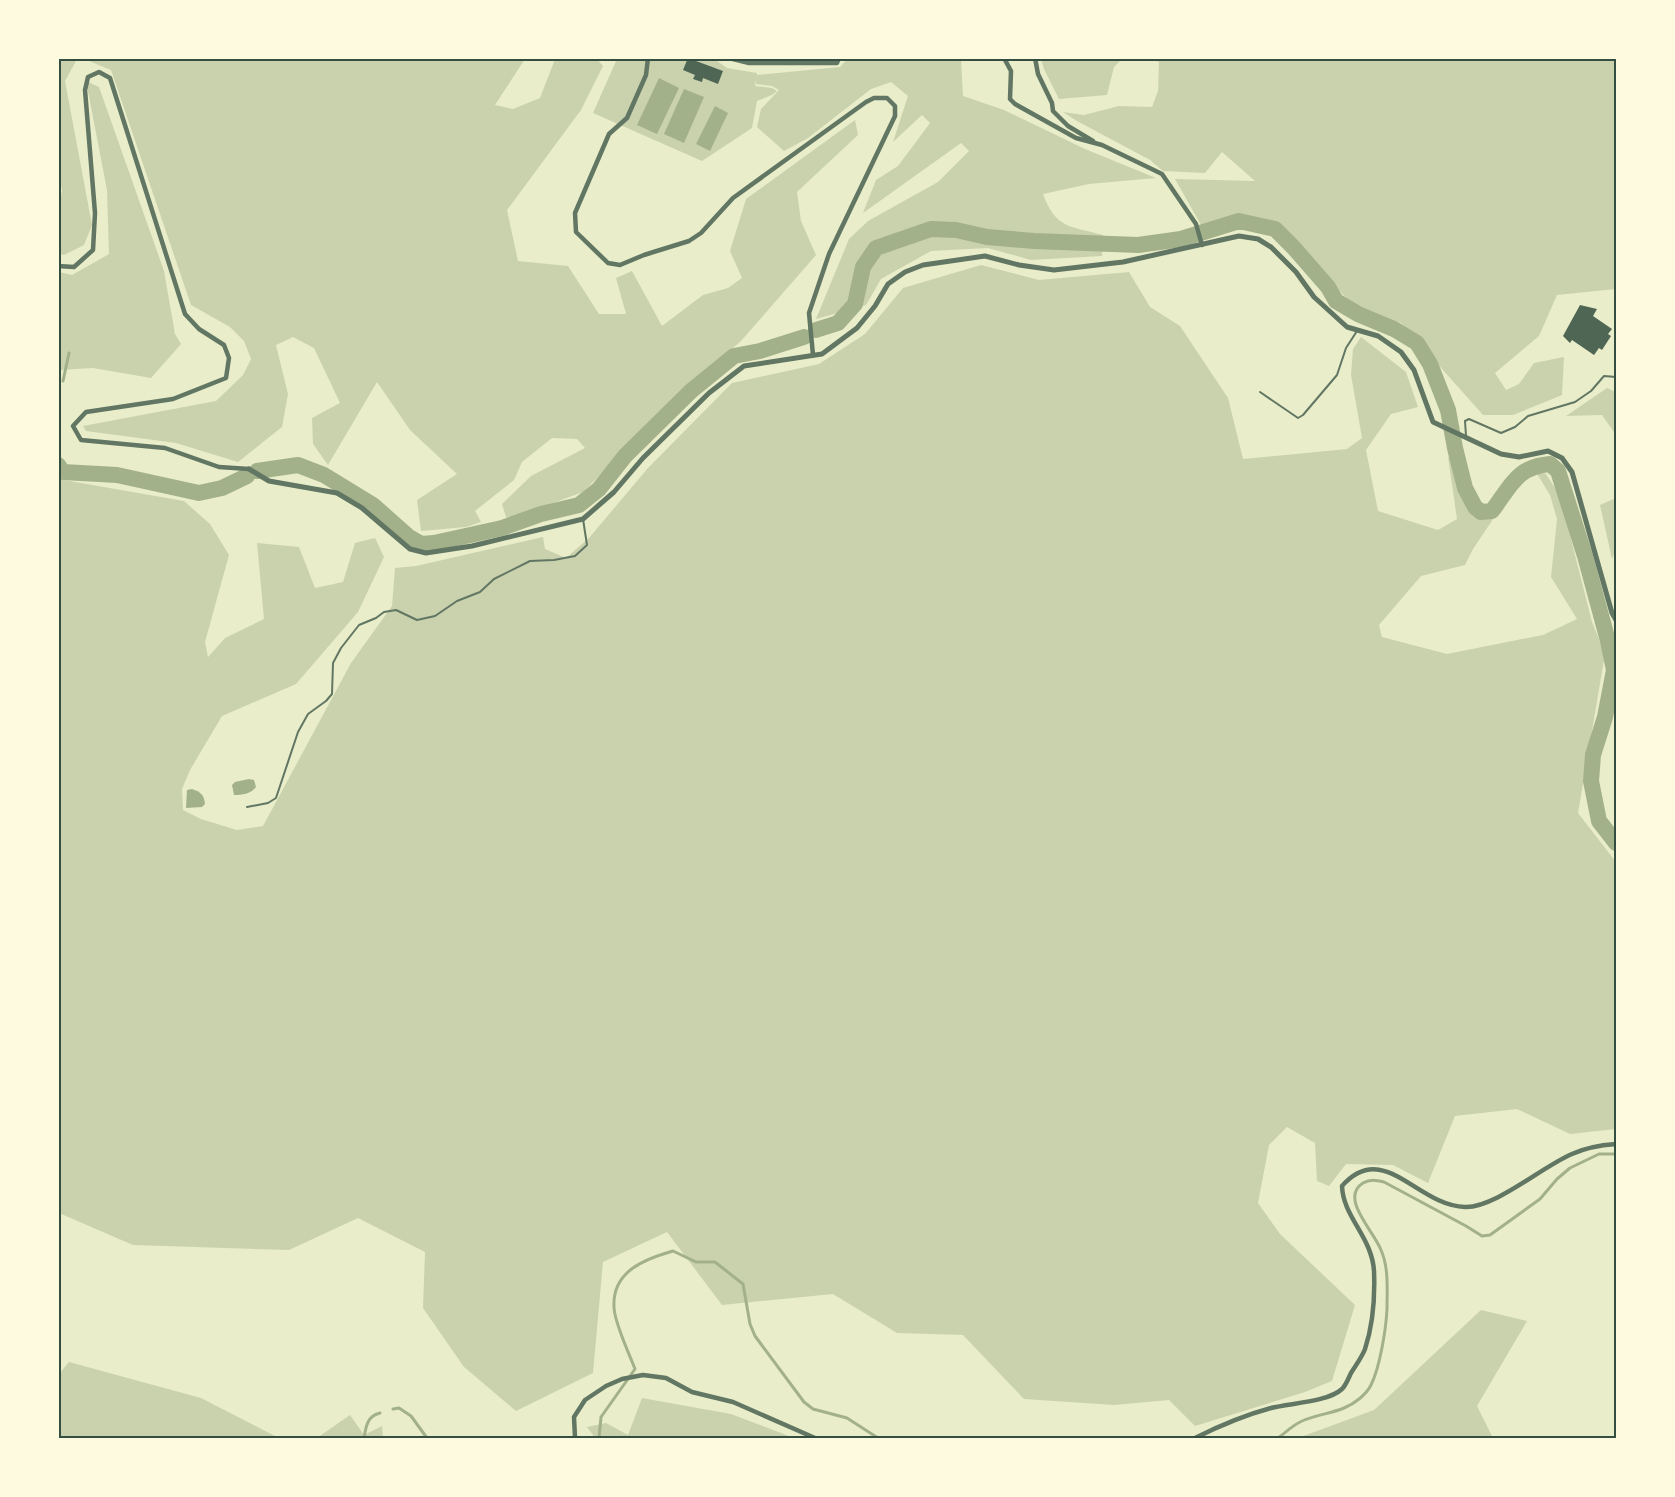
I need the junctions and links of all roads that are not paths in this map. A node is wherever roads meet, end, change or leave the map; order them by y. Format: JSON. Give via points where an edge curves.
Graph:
{"nodes":[{"id":1,"x":729,"y":58,"type":"edge"},
{"id":2,"x":839,"y":58,"type":"edge"},
{"id":3,"x":1004,"y":58,"type":"edge"},
{"id":4,"x":1035,"y":58,"type":"edge"},
{"id":5,"x":648,"y":60,"type":"edge"},
{"id":6,"x":1098,"y":144,"type":"junction"},
{"id":7,"x":1202,"y":243,"type":"junction"},
{"id":8,"x":58,"y":266,"type":"edge"},
{"id":9,"x":1357,"y":331,"type":"junction"},
{"id":10,"x":813,"y":355,"type":"junction"},
{"id":11,"x":1617,"y":377,"type":"edge"},
{"id":12,"x":1260,"y":392,"type":"dead end"},
{"id":13,"x":1464,"y":435,"type":"junction"},
{"id":14,"x":249,"y":469,"type":"joint"},
{"id":15,"x":583,"y":519,"type":"junction"},
{"id":16,"x":1617,"y":620,"type":"edge"},
{"id":17,"x":247,"y":807,"type":"dead end"},
{"id":18,"x":1617,"y":1144,"type":"edge"},
{"id":19,"x":575,"y":1438,"type":"edge"},
{"id":20,"x":815,"y":1438,"type":"edge"},
{"id":21,"x":1195,"y":1438,"type":"edge"}],
"edges":[{"from":1,"to":2,"type":"street","via":[[749,63],[837,63]]},
{"from":3,"to":6,"type":"street","via":[[1011,71],[1010,99],[1015,104],[1076,138]]},
{"from":4,"to":6,"type":"street","via":[[1053,111],[1068,126]]},
{"from":5,"to":10,"type":"street","via":[[646,75],[627,118],[609,134],[575,213],[576,232],[608,263],[620,265],[689,241],[733,198],[866,102],[887,98],[894,105],[895,116],[829,254],[809,313]]},
{"from":6,"to":7,"type":"street","via":[[1162,174],[1196,224]]},
{"from":7,"to":9,"type":"street","via":[[1239,236],[1258,239],[1296,272],[1326,310]]},
{"from":7,"to":10,"type":"street","via":[[1123,262],[1054,270],[985,256],[923,265],[888,284],[857,328],[822,354]]},
{"from":8,"to":14,"type":"street","via":[[74,267],[93,250],[95,213],[85,90],[88,77],[99,72],[110,78],[184,314],[199,330],[224,345],[229,358],[226,378],[173,399],[86,412],[73,426],[81,440],[165,448],[219,467]]},
{"from":9,"to":12,"type":"lane","via":[[1336,375],[1303,415],[1298,418]]},
{"from":9,"to":13,"type":"street","via":[[1378,336],[1401,352],[1414,370],[1432,422]]},
{"from":10,"to":15,"type":"street","via":[[744,366],[709,393]]},
{"from":11,"to":13,"type":"lane","via":[[1604,376],[1575,402],[1528,416],[1501,433],[1469,419],[1465,421]]},
{"from":13,"to":16,"type":"street","via":[[1501,454],[1519,457],[1548,451],[1562,458],[1572,472]]},
{"from":14,"to":15,"type":"street","via":[[270,481],[337,493],[362,508],[410,549],[426,553],[446,552]]},
{"from":15,"to":17,"type":"lane","via":[[587,545],[575,556],[530,561],[435,616],[417,620],[396,610],[359,626],[333,663],[332,694],[308,714],[298,732],[276,798]]},
{"from":18,"to":21,"type":"street","via":[[1572,1154],[1505,1193],[1471,1207],[1449,1204],[1380,1168],[1352,1175],[1342,1186],[1342,1198],[1369,1249],[1374,1270],[1372,1318],[1364,1349],[1342,1388],[1327,1396],[1270,1408]]},
{"from":19,"to":20,"type":"street","via":[[574,1417],[585,1400],[622,1379],[643,1375],[666,1378],[692,1392],[733,1402]]}]}
